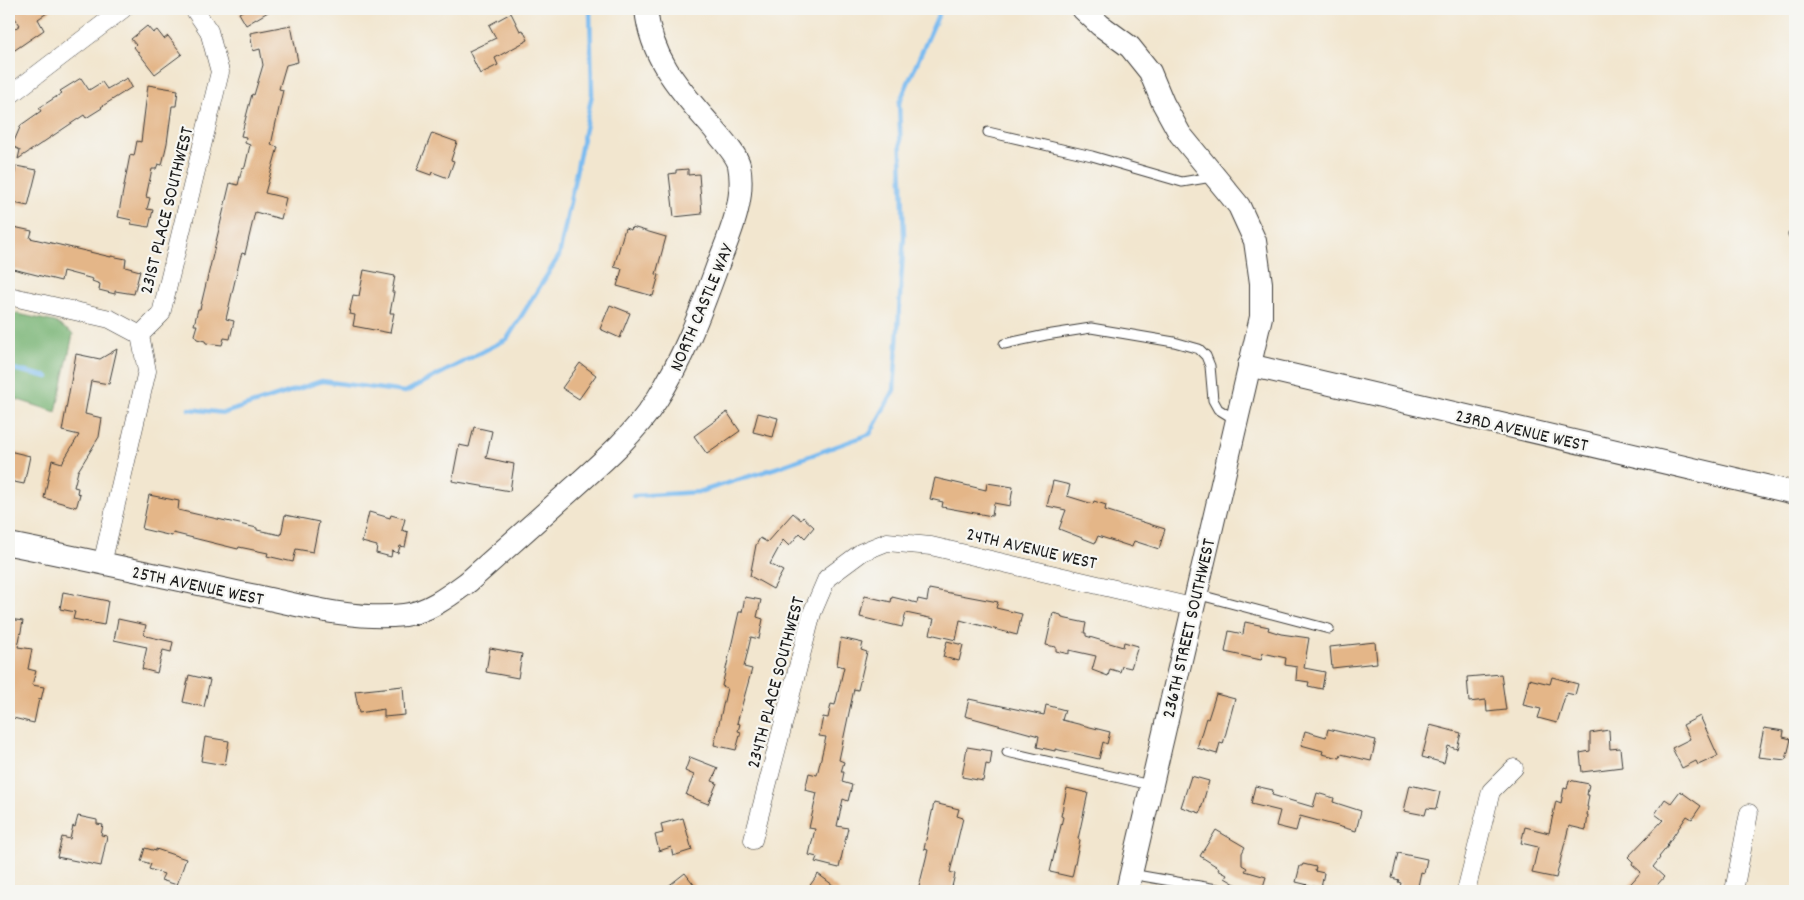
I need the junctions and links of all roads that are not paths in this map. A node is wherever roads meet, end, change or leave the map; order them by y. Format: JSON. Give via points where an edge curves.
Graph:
{"nodes":[{"id":1,"x":123,"y":9,"type":"edge"},
{"id":2,"x":194,"y":9,"type":"edge"},
{"id":3,"x":646,"y":9,"type":"edge"},
{"id":4,"x":1083,"y":9,"type":"edge"},
{"id":5,"x":9,"y":96,"type":"edge"},
{"id":6,"x":988,"y":132,"type":"dead end"},
{"id":7,"x":1214,"y":176,"type":"junction"},
{"id":8,"x":9,"y":296,"type":"edge"},
{"id":9,"x":140,"y":335,"type":"junction"},
{"id":10,"x":1004,"y":344,"type":"dead end"},
{"id":11,"x":1249,"y":365,"type":"junction"},
{"id":12,"x":1236,"y":420,"type":"junction"},
{"id":13,"x":1795,"y":493,"type":"edge"},
{"id":14,"x":9,"y":544,"type":"edge"},
{"id":15,"x":862,"y":552,"type":"joint"},
{"id":16,"x":102,"y":564,"type":"junction"},
{"id":17,"x":1194,"y":600,"type":"junction"},
{"id":18,"x":388,"y":616,"type":"joint"},
{"id":19,"x":1329,"y":629,"type":"dead end"},
{"id":20,"x":1007,"y":752,"type":"dead end"},
{"id":21,"x":1514,"y":768,"type":"dead end"},
{"id":22,"x":1151,"y":785,"type":"junction"},
{"id":23,"x":1749,"y":813,"type":"dead end"},
{"id":24,"x":753,"y":840,"type":"dead end"},
{"id":25,"x":1129,"y":883,"type":"edge"},
{"id":26,"x":1228,"y":891,"type":"edge"},
{"id":27,"x":1466,"y":891,"type":"edge"},
{"id":28,"x":1734,"y":891,"type":"edge"}],
"edges":[{"from":1,"to":5,"type":"street"},
{"from":2,"to":9,"type":"street","name":"231ST PLACE SOUTHWEST","via":[[209,31],[220,72],[161,314]]},
{"from":3,"to":18,"type":"street","name":"NORTH CASTLE WAY","via":[[660,61],[739,164],[741,194],[733,227],[693,333],[677,366],[632,433],[589,473],[446,598],[428,608]]},
{"from":4,"to":7,"type":"street","name":"236TH STREET SOUTHWEST","via":[[1130,47],[1150,72],[1180,134]]},
{"from":6,"to":7,"type":"lane","via":[[1092,156],[1182,182]]},
{"from":7,"to":11,"type":"street","name":"236TH STREET SOUTHWEST","via":[[1239,206],[1255,241],[1261,283],[1261,317]]},
{"from":8,"to":9,"type":"street","via":[[110,319]]},
{"from":9,"to":16,"type":"street","via":[[147,371]]},
{"from":10,"to":12,"type":"lane","via":[[1091,328],[1199,349],[1210,366],[1213,400],[1218,409]]},
{"from":11,"to":12,"type":"street","name":"236TH STREET SOUTHWEST"},
{"from":11,"to":13,"type":"street","name":"23RD AVENUE WEST"},
{"from":12,"to":17,"type":"street","name":"236TH STREET SOUTHWEST"},
{"from":14,"to":16,"type":"street","name":"25TH AVENUE WEST"},
{"from":15,"to":17,"type":"street","name":"24TH AVENUE WEST","via":[[887,542],[931,546]]},
{"from":15,"to":24,"type":"street","name":"234TH PLACE SOUTHWEST","via":[[827,578],[812,613]]},
{"from":16,"to":18,"type":"street","name":"25TH AVENUE WEST","via":[[344,613]]},
{"from":17,"to":19,"type":"lane"},
{"from":17,"to":22,"type":"street","name":"236TH STREET SOUTHWEST"},
{"from":20,"to":22,"type":"lane"},
{"from":21,"to":27,"type":"street","via":[[1491,791]]},
{"from":22,"to":25,"type":"street","name":"236TH STREET SOUTHWEST"},
{"from":23,"to":28,"type":"street"},
{"from":25,"to":26,"type":"lane"}]}
